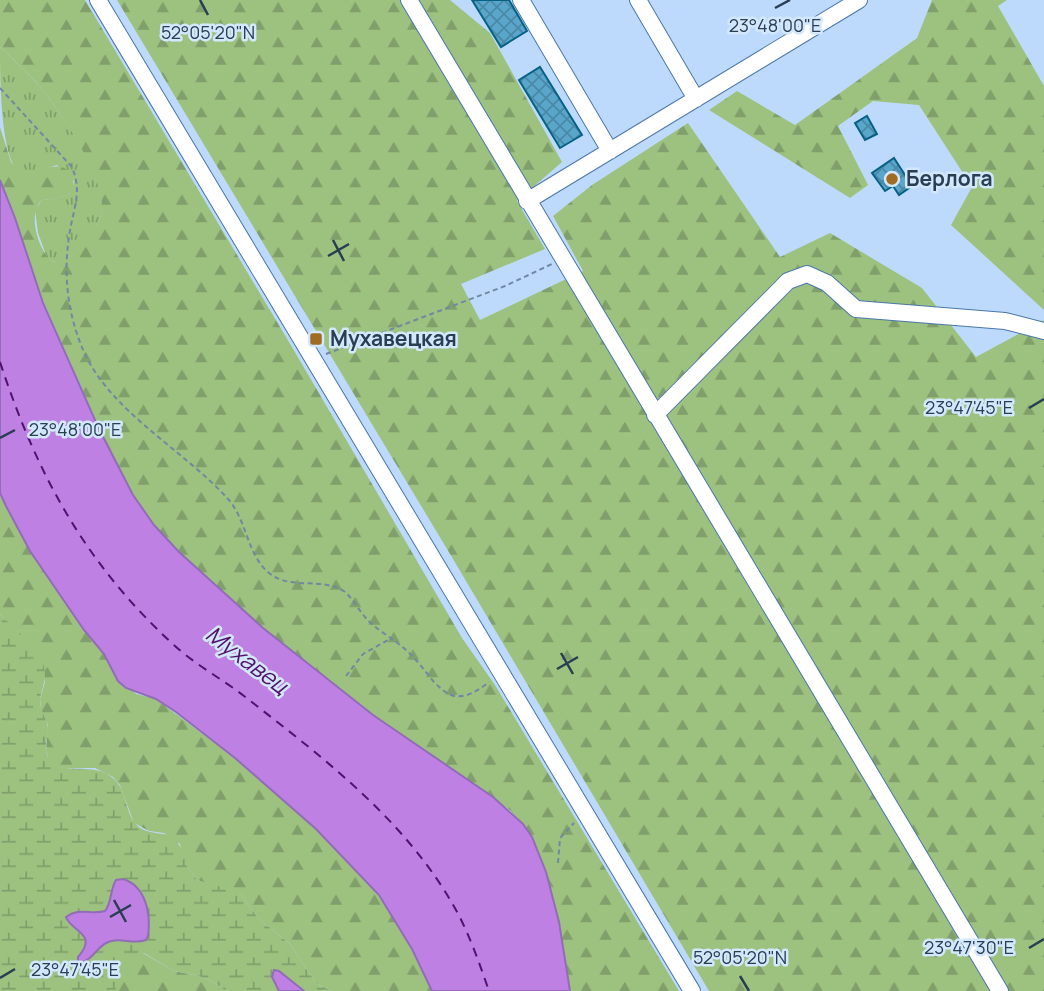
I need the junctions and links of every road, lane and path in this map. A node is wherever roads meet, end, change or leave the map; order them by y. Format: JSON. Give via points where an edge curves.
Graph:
{"nodes":[{"id":1,"x":98,"y":0,"type":"edge"},
{"id":2,"x":409,"y":0,"type":"edge"},
{"id":3,"x":521,"y":0,"type":"edge"},
{"id":4,"x":638,"y":0,"type":"edge"},
{"id":5,"x":859,"y":0,"type":"edge"},
{"id":6,"x":0,"y":88,"type":"edge"},
{"id":7,"x":696,"y":99,"type":"junction"},
{"id":8,"x":610,"y":151,"type":"junction"},
{"id":9,"x":527,"y":201,"type":"junction"},
{"id":10,"x":562,"y":259,"type":"junction"},
{"id":11,"x":1044,"y":331,"type":"edge"},
{"id":12,"x":313,"y":359,"type":"junction"},
{"id":13,"x":655,"y":415,"type":"junction"},
{"id":14,"x":391,"y":638,"type":"junction"},
{"id":15,"x":501,"y":672,"type":"junction"},
{"id":16,"x":346,"y":676,"type":"dead end"},
{"id":17,"x":587,"y":816,"type":"junction"},
{"id":18,"x":558,"y":863,"type":"dead end"},
{"id":19,"x":692,"y":991,"type":"edge"},
{"id":20,"x":1000,"y":991,"type":"edge"}],
"edges":[{"from":1,"to":12,"type":"street"},
{"from":2,"to":9,"type":"street"},
{"from":3,"to":8,"type":"street"},
{"from":4,"to":7,"type":"street"},
{"from":5,"to":7,"type":"street"},
{"from":6,"to":14,"type":"path","via":[[77,177],[68,298],[85,354],[100,377],[135,416],[213,482],[233,505],[255,554],[270,573],[289,582],[324,585],[345,593]]},
{"from":7,"to":8,"type":"street"},
{"from":8,"to":9,"type":"street"},
{"from":9,"to":10,"type":"street"},
{"from":10,"to":12,"type":"path","via":[[505,286]]},
{"from":10,"to":13,"type":"street"},
{"from":11,"to":13,"type":"street","via":[[1005,321],[856,309],[827,283],[807,274],[788,281]]},
{"from":12,"to":15,"type":"street"},
{"from":13,"to":20,"type":"street"},
{"from":14,"to":15,"type":"path","via":[[451,695],[471,694]]},
{"from":14,"to":16,"type":"path","via":[[363,654]]},
{"from":15,"to":17,"type":"street"},
{"from":17,"to":18,"type":"path","via":[[574,822],[560,838]]},
{"from":17,"to":19,"type":"street"}]}
